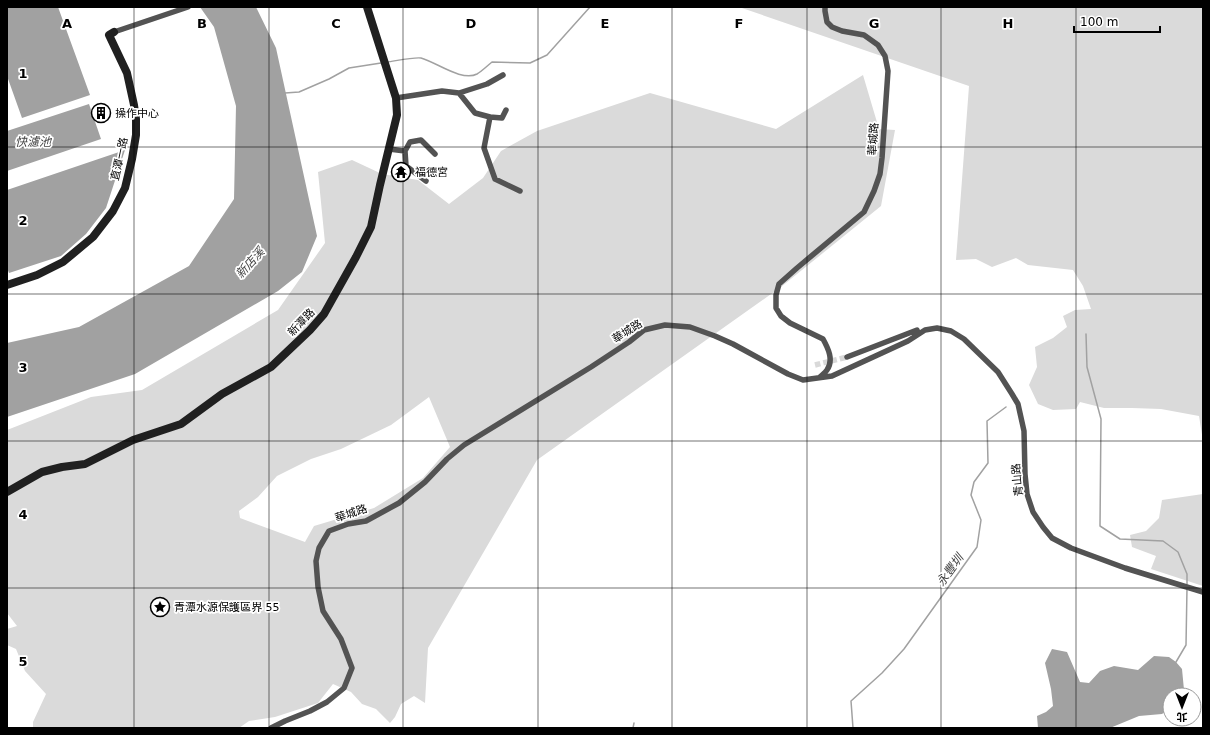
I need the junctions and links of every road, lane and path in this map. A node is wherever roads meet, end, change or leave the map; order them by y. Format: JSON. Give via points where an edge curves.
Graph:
{"nodes":[{"id":1,"x":188,"y":7,"type":"edge"},
{"id":2,"x":367,"y":7,"type":"edge"},
{"id":3,"x":825,"y":7,"type":"edge"},
{"id":4,"x":114,"y":32,"type":"joint"},
{"id":5,"x":502,"y":75,"type":"dead end"},
{"id":6,"x":459,"y":93,"type":"junction"},
{"id":7,"x":396,"y":98,"type":"junction"},
{"id":8,"x":506,"y":110,"type":"dead end"},
{"id":9,"x":490,"y":117,"type":"junction"},
{"id":10,"x":389,"y":149,"type":"junction"},
{"id":11,"x":405,"y":151,"type":"junction"},
{"id":12,"x":435,"y":154,"type":"dead end"},
{"id":13,"x":426,"y":181,"type":"dead end"},
{"id":14,"x":520,"y":191,"type":"dead end"},
{"id":15,"x":7,"y":286,"type":"edge"},
{"id":16,"x":918,"y":330,"type":"dead end"},
{"id":17,"x":847,"y":357,"type":"tunnel mouth"},
{"id":18,"x":820,"y":377,"type":"junction"},
{"id":19,"x":7,"y":492,"type":"edge"},
{"id":20,"x":1203,"y":592,"type":"edge"},
{"id":21,"x":271,"y":728,"type":"edge"}],
"edges":[{"from":1,"to":4,"type":"street"},
{"from":2,"to":7,"type":"street","name":"新潭路"},
{"from":3,"to":18,"type":"street","name":"華城路","via":[[827,22],[832,27],[864,35],[878,45],[885,56],[888,71],[880,174],[864,212],[779,284],[776,295],[776,308],[781,316],[790,323],[824,338],[830,361],[828,370]]},
{"from":4,"to":15,"type":"street","name":"直潭一路","via":[[109,35],[127,73],[136,119],[136,135],[125,188],[113,211],[93,237],[63,262],[37,276]]},
{"from":5,"to":6,"type":"street","via":[[487,84]]},
{"from":6,"to":7,"type":"street","via":[[442,91]]},
{"from":6,"to":9,"type":"street","via":[[475,113]]},
{"from":7,"to":10,"type":"street","name":"新潭路","via":[[397,115]]},
{"from":8,"to":9,"type":"street","via":[[502,118]]},
{"from":9,"to":14,"type":"street","via":[[484,148],[495,179]]},
{"from":10,"to":11,"type":"street"},
{"from":10,"to":19,"type":"street","name":"新潭路","via":[[371,227],[356,257],[324,314],[271,367],[222,394],[181,424],[133,440],[85,464],[42,472]]},
{"from":11,"to":12,"type":"street","via":[[410,142],[421,140]]},
{"from":11,"to":13,"type":"street","via":[[406,166]]},
{"from":16,"to":17,"type":"street"},
{"from":18,"to":20,"type":"street","name":"青山路","via":[[832,376],[908,341],[925,330],[937,328],[951,331],[964,339],[998,372],[1018,404],[1024,431],[1027,494],[1033,512],[1052,538],[1071,548],[1125,568]]},
{"from":18,"to":21,"type":"street","name":"華城路","via":[[803,380],[715,336],[690,327],[665,325],[644,330],[591,367],[464,445],[399,503],[366,520],[329,531],[319,548],[316,561],[318,587],[323,611],[341,639],[352,668],[344,688],[327,702]]}]}
